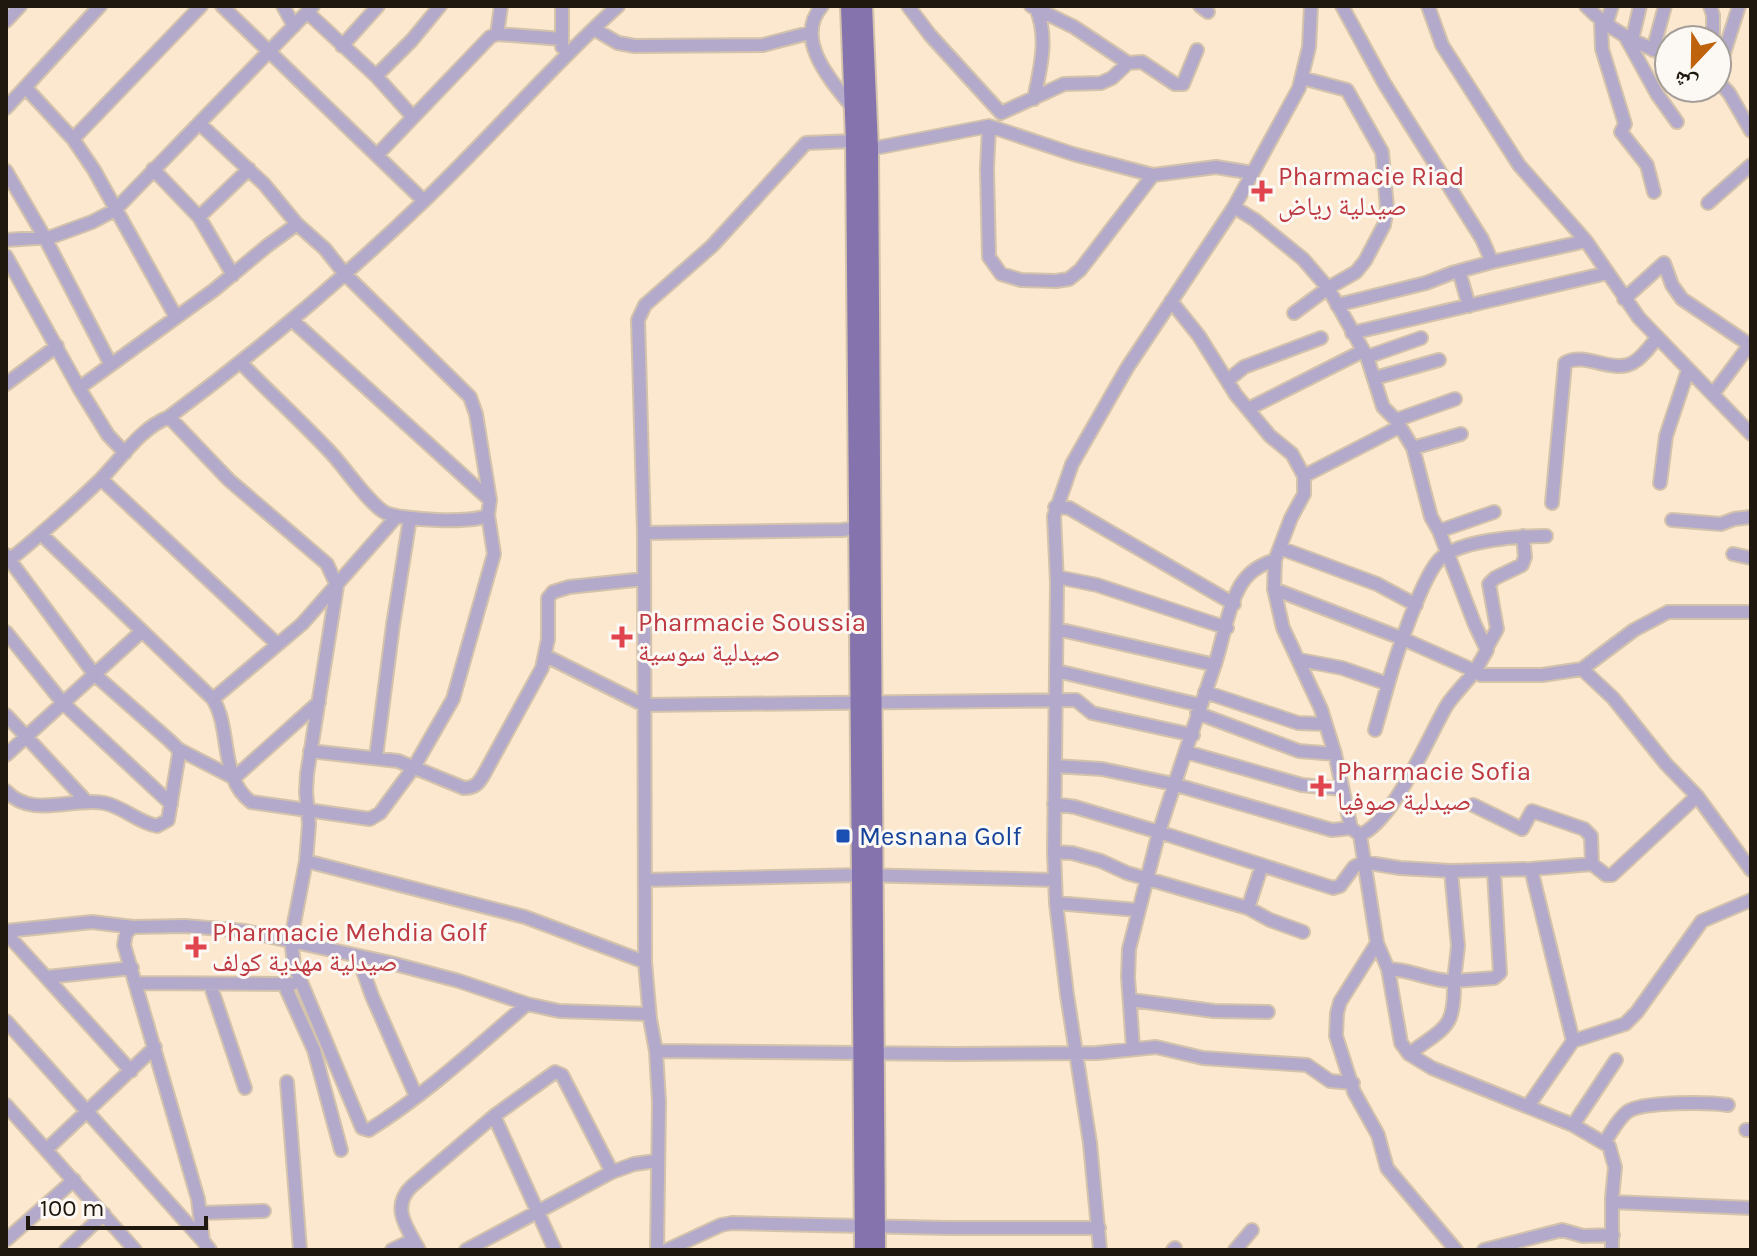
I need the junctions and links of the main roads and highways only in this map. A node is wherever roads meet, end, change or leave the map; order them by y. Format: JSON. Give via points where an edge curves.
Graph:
{"nodes":[{"id":1,"x":849,"y":6,"type":"edge"},
{"id":2,"x":864,"y":6,"type":"edge"},
{"id":3,"x":859,"y":147,"type":"junction"},
{"id":4,"x":870,"y":1226,"type":"junction"},
{"id":5,"x":863,"y":1250,"type":"edge"},
{"id":6,"x":877,"y":1250,"type":"edge"}],
"edges":[{"from":1,"to":3,"type":"main road"},
{"from":2,"to":3,"type":"main road"},
{"from":3,"to":4,"type":"main road"},
{"from":4,"to":5,"type":"main road"},
{"from":4,"to":6,"type":"main road"}]}
